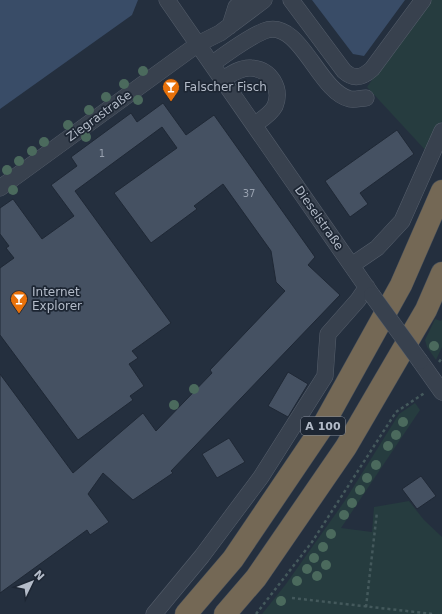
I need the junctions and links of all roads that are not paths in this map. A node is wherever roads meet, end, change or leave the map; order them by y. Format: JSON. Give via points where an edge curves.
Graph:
{"nodes":[{"id":1,"x":167,"y":0,"type":"edge"},
{"id":2,"x":244,"y":0,"type":"edge"},
{"id":3,"x":264,"y":0,"type":"edge"},
{"id":4,"x":291,"y":0,"type":"edge"},
{"id":5,"x":423,"y":0,"type":"edge"},
{"id":6,"x":230,"y":26,"type":"junction"},
{"id":7,"x":198,"y":44,"type":"junction"},
{"id":8,"x":212,"y":64,"type":"junction"},
{"id":9,"x":223,"y":79,"type":"junction"},
{"id":10,"x":366,"y":98,"type":"dead end"},
{"id":11,"x":254,"y":125,"type":"junction"},
{"id":12,"x":442,"y":131,"type":"edge"},
{"id":13,"x":0,"y":188,"type":"edge"},
{"id":14,"x":442,"y":190,"type":"edge"},
{"id":15,"x":352,"y":265,"type":"junction"},
{"id":16,"x":442,"y":272,"type":"edge"},
{"id":17,"x":370,"y":291,"type":"junction"},
{"id":18,"x":442,"y":392,"type":"edge"},
{"id":19,"x":154,"y":614,"type":"edge"},
{"id":20,"x":186,"y":614,"type":"edge"},
{"id":21,"x":224,"y":614,"type":"edge"}],
"edges":[{"from":1,"to":7,"type":"street","name":"Dieselstraße"},
{"from":2,"to":6,"type":"street","via":[[236,7]]},
{"from":3,"to":6,"type":"street","name":"Ziegrastraße"},
{"from":4,"to":5,"type":"street","via":[[344,71],[358,78],[372,69]]},
{"from":6,"to":7,"type":"street","name":"Ziegrastraße"},
{"from":7,"to":8,"type":"street","name":"Dieselstraße"},
{"from":7,"to":13,"type":"street","name":"Ziegrastraße"},
{"from":8,"to":9,"type":"street","name":"Dieselstraße"},
{"from":8,"to":10,"type":"street","via":[[264,31],[277,29],[293,38],[333,89],[350,99]]},
{"from":9,"to":11,"type":"street","name":"Dieselstraße"},
{"from":9,"to":11,"type":"street","via":[[236,71],[251,68],[266,72],[275,83],[278,96],[274,108]]},
{"from":11,"to":15,"type":"street","name":"Dieselstraße"},
{"from":12,"to":15,"type":"street","via":[[402,221],[377,248]]},
{"from":14,"to":20,"type":"highway","number":"A 100","via":[[401,285],[321,429],[233,559]]},
{"from":15,"to":17,"type":"street","name":"Dieselstraße"},
{"from":16,"to":21,"type":"highway","number":"A 100","via":[[426,310],[346,447],[256,578]]},
{"from":17,"to":18,"type":"street","name":"Dieselstraße","bridge":true},
{"from":17,"to":19,"type":"street","via":[[358,300],[328,334],[325,376],[261,477],[202,556]]}]}
